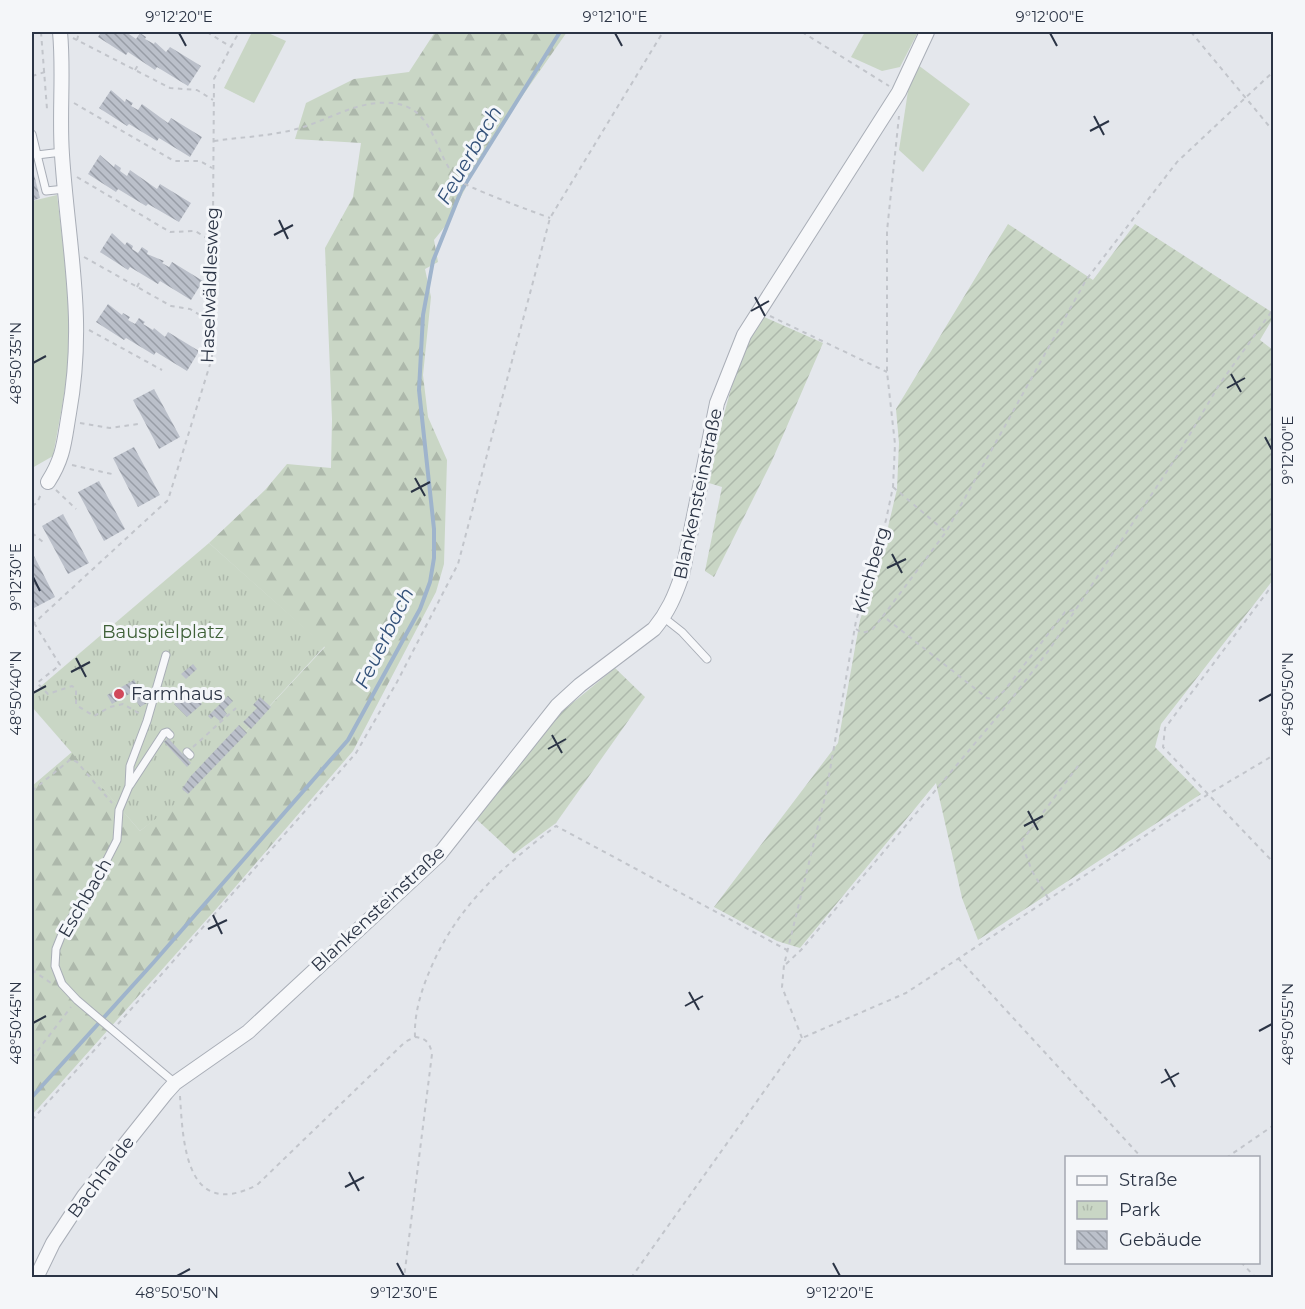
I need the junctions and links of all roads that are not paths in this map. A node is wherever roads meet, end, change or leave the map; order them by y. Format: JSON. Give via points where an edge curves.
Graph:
{"nodes":[{"id":1,"x":927,"y":32,"type":"edge"},
{"id":2,"x":64,"y":34,"type":"edge"},
{"id":3,"x":32,"y":134,"type":"edge"},
{"id":4,"x":62,"y":152,"type":"junction"},
{"id":5,"x":37,"y":155,"type":"junction"},
{"id":6,"x":65,"y":189,"type":"junction"},
{"id":7,"x":48,"y":482,"type":"road end"},
{"id":8,"x":663,"y":617,"type":"junction"},
{"id":9,"x":166,"y":654,"type":"dead end"},
{"id":10,"x":707,"y":659,"type":"dead end"},
{"id":11,"x":170,"y":735,"type":"dead end"},
{"id":12,"x":129,"y":786,"type":"junction"},
{"id":13,"x":175,"y":1083,"type":"junction"},
{"id":14,"x":36,"y":1278,"type":"edge"}],
"edges":[{"from":1,"to":8,"type":"street","name":"Blankensteinstraße","via":[[899,92],[744,335],[717,403],[682,575],[674,600]]},
{"from":2,"to":4,"type":"street"},
{"from":3,"to":5,"type":"lane"},
{"from":4,"to":5,"type":"lane"},
{"from":4,"to":6,"type":"street"},
{"from":5,"to":6,"type":"lane","via":[[46,191]]},
{"from":6,"to":7,"type":"street","via":[[78,349],[61,462]]},
{"from":8,"to":10,"type":"lane"},
{"from":8,"to":13,"type":"street","name":"Blankensteinstraße","via":[[654,629],[557,706],[439,855],[248,1032]]},
{"from":9,"to":12,"type":"lane","via":[[130,766]]},
{"from":11,"to":12,"type":"lane","via":[[164,733]]},
{"from":12,"to":13,"type":"lane","name":"Eschbach","via":[[120,808],[117,840],[64,929],[56,948],[55,966],[62,984],[77,1000]]},
{"from":13,"to":14,"type":"street","name":"Bachhalde","via":[[84,1196],[53,1243]]}]}
